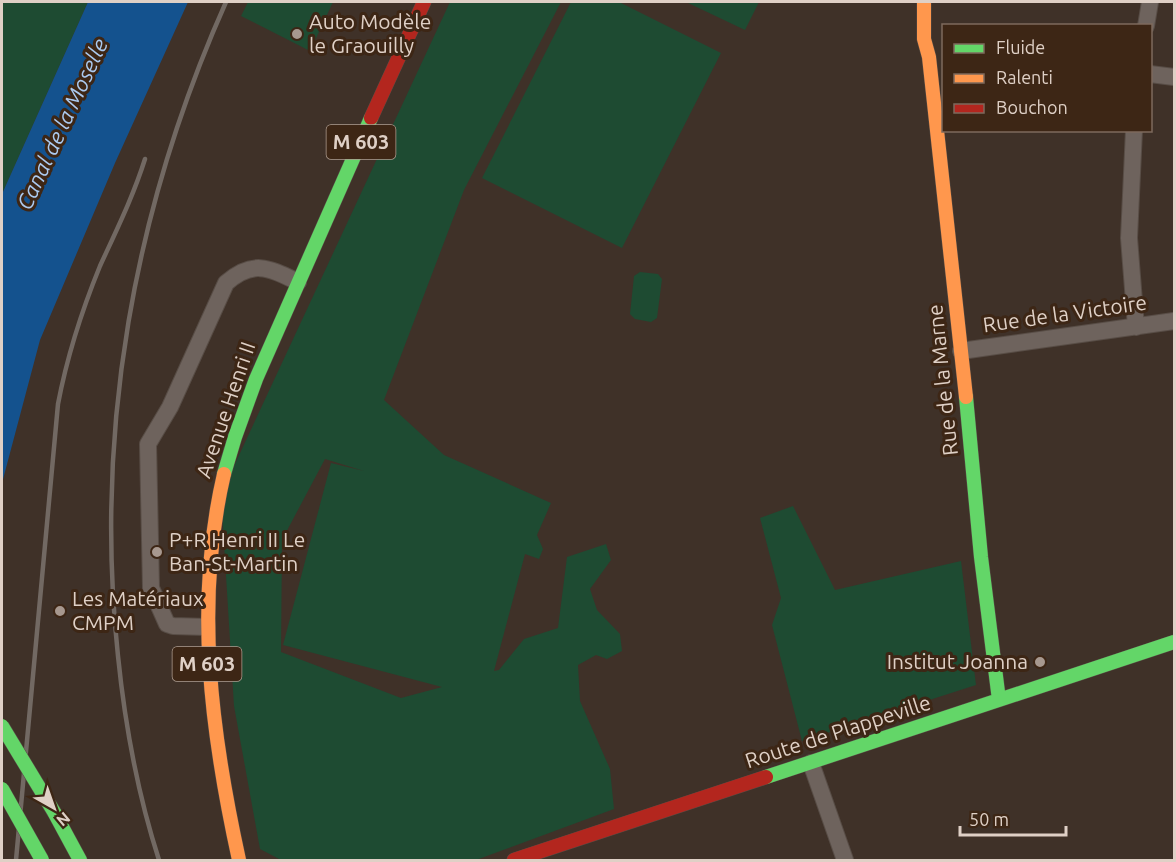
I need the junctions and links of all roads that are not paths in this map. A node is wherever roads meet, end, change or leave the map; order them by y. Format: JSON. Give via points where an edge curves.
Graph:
{"nodes":[{"id":1,"x":424,"y":2,"type":"edge"},
{"id":2,"x":924,"y":2,"type":"edge"},
{"id":3,"x":1150,"y":2,"type":"edge"},
{"id":4,"x":1146,"y":24,"type":"edge"},
{"id":5,"x":936,"y":57,"type":"edge"},
{"id":6,"x":1152,"y":74,"type":"edge"},
{"id":7,"x":1174,"y":76,"type":"edge"},
{"id":8,"x":942,"y":128,"type":"edge"},
{"id":9,"x":942,"y":132,"type":"edge"},
{"id":10,"x":1134,"y":132,"type":"edge"},
{"id":11,"x":298,"y":282,"type":"junction"},
{"id":12,"x":1174,"y":321,"type":"edge"},
{"id":13,"x":1136,"y":327,"type":"junction"},
{"id":14,"x":961,"y":351,"type":"junction"},
{"id":15,"x":207,"y":627,"type":"junction"},
{"id":16,"x":1174,"y":642,"type":"edge"},
{"id":17,"x":999,"y":700,"type":"junction"},
{"id":18,"x":2,"y":726,"type":"edge"},
{"id":19,"x":811,"y":763,"type":"junction"},
{"id":20,"x":2,"y":789,"type":"edge"},
{"id":21,"x":238,"y":856,"type":"edge"},
{"id":22,"x":42,"y":861,"type":"edge"},
{"id":23,"x":80,"y":861,"type":"edge"},
{"id":24,"x":250,"y":861,"type":"edge"},
{"id":25,"x":514,"y":861,"type":"edge"},
{"id":26,"x":845,"y":861,"type":"edge"}],
"edges":[{"from":1,"to":11,"type":"main road","name":"Avenue Henri II","number":"M 603"},
{"from":2,"to":5,"type":"main road","name":"Rue de la Marne","via":[[924,39]]},
{"from":3,"to":4,"type":"street"},
{"from":5,"to":8,"type":"main road","name":"Rue de la Marne"},
{"from":6,"to":7,"type":"street"},
{"from":9,"to":14,"type":"main road","name":"Rue de la Marne"},
{"from":10,"to":13,"type":"street","via":[[1128,238]]},
{"from":11,"to":15,"type":"main road","name":"Avenue Henri II","number":"M 603","via":[[249,394],[219,496]]},
{"from":11,"to":15,"type":"street","via":[[255,267],[239,271],[226,283],[170,407],[148,444],[151,588],[167,624]]},
{"from":12,"to":13,"type":"street","name":"Rue de la Victoire"},
{"from":13,"to":14,"type":"street","name":"Rue de la Victoire"},
{"from":14,"to":17,"type":"main road","name":"Rue de la Marne"},
{"from":15,"to":21,"type":"main road","name":"Avenue Henri II","number":"M 603","via":[[214,728]]},
{"from":16,"to":17,"type":"main road","name":"Route de Plappeville"},
{"from":17,"to":19,"type":"main road","name":"Route de Plappeville"},
{"from":18,"to":23,"type":"main road","bridge":true},
{"from":19,"to":25,"type":"main road","name":"Route de Plappeville"},
{"from":19,"to":26,"type":"street"},
{"from":20,"to":22,"type":"main road","bridge":true},
{"from":21,"to":24,"type":"main road"}]}
